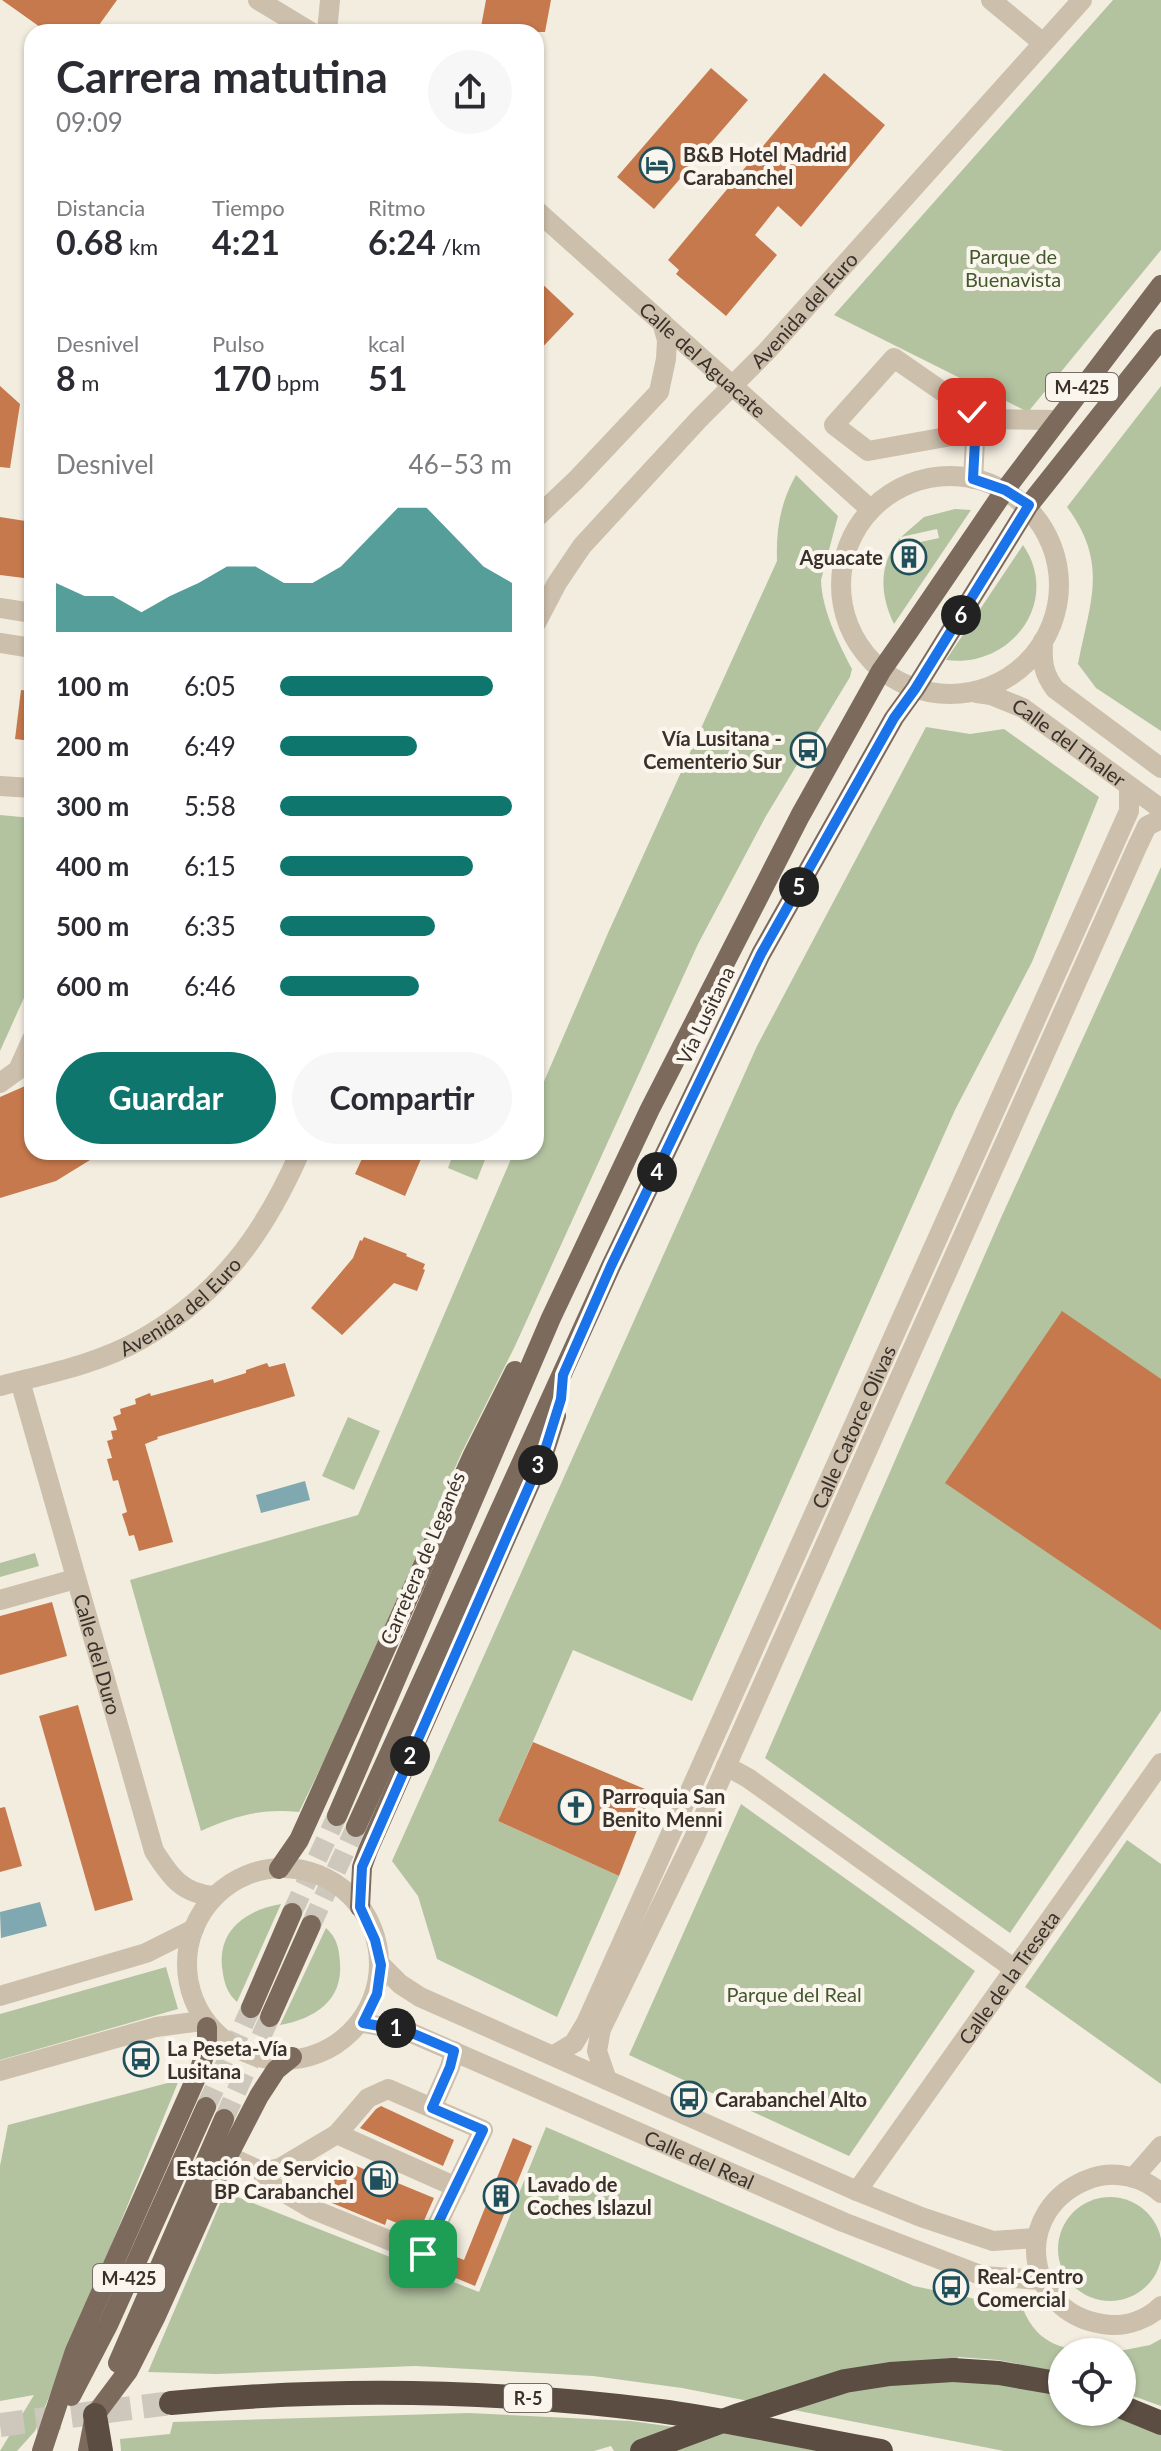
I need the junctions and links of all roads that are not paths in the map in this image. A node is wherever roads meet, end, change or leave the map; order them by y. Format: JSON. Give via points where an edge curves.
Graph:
{"nodes":[{"id":1,"x":258,"y":0,"type":"edge"},
{"id":2,"x":330,"y":0,"type":"edge"},
{"id":3,"x":991,"y":0,"type":"edge"},
{"id":4,"x":1082,"y":0,"type":"edge"},
{"id":5,"x":298,"y":24,"type":"edge"},
{"id":6,"x":328,"y":24,"type":"edge"},
{"id":7,"x":1043,"y":43,"type":"junction"},
{"id":8,"x":544,"y":217,"type":"edge"},
{"id":9,"x":1161,"y":285,"type":"edge"},
{"id":10,"x":662,"y":322,"type":"junction"},
{"id":11,"x":1161,"y":339,"type":"edge"},
{"id":12,"x":733,"y":385,"type":"junction"},
{"id":13,"x":1056,"y":420,"type":"junction"},
{"id":14,"x":973,"y":422,"type":"junction"},
{"id":15,"x":973,"y":479,"type":"junction"},
{"id":16,"x":1005,"y":490,"type":"junction"},
{"id":17,"x":1029,"y":505,"type":"junction"},
{"id":18,"x":869,"y":508,"type":"junction"},
{"id":19,"x":544,"y":510,"type":"edge"},
{"id":20,"x":0,"y":608,"type":"edge"},
{"id":21,"x":544,"y":608,"type":"edge"},
{"id":22,"x":24,"y":612,"type":"edge"},
{"id":23,"x":1043,"y":641,"type":"junction"},
{"id":24,"x":0,"y":643,"type":"edge"},
{"id":25,"x":24,"y":647,"type":"edge"},
{"id":26,"x":881,"y":671,"type":"junction"},
{"id":27,"x":915,"y":689,"type":"junction"},
{"id":28,"x":969,"y":692,"type":"junction"},
{"id":29,"x":1161,"y":768,"type":"edge"},
{"id":30,"x":0,"y":786,"type":"edge"},
{"id":31,"x":1129,"y":786,"type":"junction"},
{"id":32,"x":24,"y":788,"type":"edge"},
{"id":33,"x":1161,"y":809,"type":"edge"},
{"id":34,"x":1161,"y":819,"type":"edge"},
{"id":35,"x":24,"y":1057,"type":"edge"},
{"id":36,"x":0,"y":1083,"type":"edge"},
{"id":37,"x":297,"y":1160,"type":"edge"},
{"id":38,"x":551,"y":1318,"type":"junction"},
{"id":39,"x":563,"y":1375,"type":"junction"},
{"id":40,"x":10,"y":1384,"type":"edge"},
{"id":41,"x":75,"y":1579,"type":"junction"},
{"id":42,"x":0,"y":1600,"type":"edge"},
{"id":43,"x":1161,"y":1763,"type":"edge"},
{"id":44,"x":726,"y":1766,"type":"junction"},
{"id":45,"x":337,"y":1816,"type":"tunnel mouth"},
{"id":46,"x":356,"y":1827,"type":"tunnel mouth"},
{"id":47,"x":279,"y":1869,"type":"junction"},
{"id":48,"x":214,"y":1896,"type":"junction"},
{"id":49,"x":360,"y":1907,"type":"junction"},
{"id":50,"x":292,"y":1913,"type":"tunnel mouth"},
{"id":51,"x":311,"y":1925,"type":"tunnel mouth"},
{"id":52,"x":194,"y":1929,"type":"junction"},
{"id":53,"x":381,"y":1965,"type":"junction"},
{"id":54,"x":1013,"y":1968,"type":"junction"},
{"id":55,"x":0,"y":1996,"type":"edge"},
{"id":56,"x":363,"y":2023,"type":"junction"},
{"id":57,"x":204,"y":2024,"type":"junction"},
{"id":58,"x":454,"y":2051,"type":"junction"},
{"id":59,"x":554,"y":2055,"type":"junction"},
{"id":60,"x":292,"y":2057,"type":"junction"},
{"id":61,"x":0,"y":2071,"type":"edge"},
{"id":62,"x":607,"y":2080,"type":"junction"},
{"id":63,"x":206,"y":2107,"type":"tunnel mouth"},
{"id":64,"x":432,"y":2108,"type":"junction"},
{"id":65,"x":224,"y":2119,"type":"tunnel mouth"},
{"id":66,"x":337,"y":2134,"type":"junction"},
{"id":67,"x":1161,"y":2146,"type":"edge"},
{"id":68,"x":228,"y":2156,"type":"junction"},
{"id":69,"x":263,"y":2172,"type":"junction"},
{"id":70,"x":1134,"y":2177,"type":"junction"},
{"id":71,"x":456,"y":2187,"type":"junction"},
{"id":72,"x":857,"y":2191,"type":"junction"},
{"id":73,"x":1161,"y":2193,"type":"edge"},
{"id":74,"x":1036,"y":2238,"type":"junction"},
{"id":75,"x":1041,"y":2280,"type":"junction"},
{"id":76,"x":1161,"y":2306,"type":"edge"},
{"id":77,"x":1048,"y":2382,"type":"edge"},
{"id":78,"x":171,"y":2403,"type":"tunnel mouth"},
{"id":79,"x":1136,"y":2413,"type":"edge"},
{"id":80,"x":95,"y":2415,"type":"junction"},
{"id":81,"x":1161,"y":2423,"type":"edge"},
{"id":82,"x":43,"y":2449,"type":"edge"},
{"id":83,"x":88,"y":2451,"type":"edge"},
{"id":84,"x":101,"y":2451,"type":"edge"},
{"id":85,"x":642,"y":2451,"type":"edge"},
{"id":86,"x":881,"y":2451,"type":"edge"}],
"edges":[{"from":1,"to":5,"type":"street"},
{"from":2,"to":6,"type":"street"},
{"from":3,"to":7,"type":"street"},
{"from":4,"to":7,"type":"street","name":"Avenida del Euro"},
{"from":7,"to":12,"type":"street","name":"Avenida del Euro"},
{"from":8,"to":10,"type":"street","name":"Calle del Aguacate"},
{"from":9,"to":13,"type":"main road","number":"M-425"},
{"from":10,"to":12,"type":"street","name":"Calle del Aguacate"},
{"from":10,"to":19,"type":"street","via":[[667,340],[659,392]]},
{"from":11,"to":17,"type":"main road","number":"M-425"},
{"from":12,"to":18,"type":"street","name":"Calle del Aguacate"},
{"from":12,"to":21,"type":"street","name":"Avenida del Euro","via":[[582,546]]},
{"from":13,"to":14,"type":"street"},
{"from":13,"to":16,"type":"main road","number":"M-425"},
{"from":14,"to":14,"type":"street","via":[[894,358],[834,425],[868,451]]},
{"from":14,"to":15,"type":"street"},
{"from":15,"to":16,"type":"street"},
{"from":15,"to":18,"type":"street","via":[[937,475],[901,486]]},
{"from":16,"to":17,"type":"street"},
{"from":16,"to":26,"type":"main road","number":"M-425"},
{"from":17,"to":23,"type":"street","via":[[1047,532],[1059,569],[1058,603]]},
{"from":17,"to":27,"type":"main road","number":"M-425"},
{"from":18,"to":26,"type":"street","via":[[851,534],[841,565],[841,600],[851,633]]},
{"from":20,"to":22,"type":"street"},
{"from":23,"to":28,"type":"street","via":[[1013,676]]},
{"from":23,"to":29,"type":"street","name":"Calle del Thaler","via":[[1045,674],[1055,689]]},
{"from":24,"to":25,"type":"street"},
{"from":26,"to":27,"type":"street"},
{"from":26,"to":38,"type":"main road","name":"Vía Lusitana","number":"M-425","via":[[733,942]]},
{"from":27,"to":28,"type":"street"},
{"from":27,"to":39,"type":"main road","name":"Vía Lusitana","number":"M-425","via":[[761,954]]},
{"from":28,"to":31,"type":"street","name":"Calle del Thaler","via":[[1023,708]]},
{"from":30,"to":32,"type":"street"},
{"from":31,"to":33,"type":"street","name":"Calle del Thaler"},
{"from":31,"to":59,"type":"street","name":"Calle Catorce Olivas","via":[[1129,811],[593,2009],[574,2043]]},
{"from":34,"to":44,"type":"street","name":"Calle Catorce Olivas","via":[[1147,826],[1137,847]]},
{"from":35,"to":36,"type":"street","via":[[18,1070]]},
{"from":37,"to":40,"type":"street","name":"Avenida del Euro","via":[[255,1239],[226,1276],[191,1307],[138,1341]]},
{"from":38,"to":45,"type":"main road","name":"Carretera de Leganés","number":"M-425"},
{"from":38,"to":47,"type":"main road","via":[[525,1351],[472,1457],[299,1840]]},
{"from":39,"to":46,"type":"main road","number":"M-425"},
{"from":39,"to":49,"type":"main road","via":[[545,1450],[368,1850]]},
{"from":40,"to":41,"type":"street","name":"Calle del Duro"},
{"from":41,"to":42,"type":"street"},
{"from":41,"to":48,"type":"street","name":"Calle del Duro","via":[[154,1851],[184,1890]]},
{"from":43,"to":54,"type":"street","name":"Calle de la Treseta"},
{"from":44,"to":54,"type":"street"},
{"from":44,"to":62,"type":"street","name":"Calle Catorce Olivas","via":[[601,2029],[597,2051]]},
{"from":47,"to":48,"type":"street","via":[[244,1875]]},
{"from":47,"to":49,"type":"street","via":[[323,1878]]},
{"from":48,"to":52,"type":"street"},
{"from":49,"to":53,"type":"street"},
{"from":50,"to":51,"type":"main road","via":[[260,2012]]},
{"from":52,"to":55,"type":"street","via":[[146,1953]]},
{"from":52,"to":57,"type":"street","via":[[186,1966]]},
{"from":53,"to":56,"type":"street","via":[[377,1994]]},
{"from":53,"to":59,"type":"street","name":"Calle del Real","via":[[420,1997]]},
{"from":54,"to":72,"type":"street","name":"Calle de la Treseta"},
{"from":56,"to":58,"type":"street","name":"Calle del Real","via":[[407,2031]]},
{"from":56,"to":60,"type":"street","via":[[327,2047]]},
{"from":57,"to":60,"type":"street","via":[[244,2049]]},
{"from":57,"to":61,"type":"street","via":[[156,2027]]},
{"from":57,"to":82,"type":"main road","via":[[207,2045],[200,2069],[75,2351]]},
{"from":58,"to":64,"type":"street"},
{"from":58,"to":75,"type":"street","name":"Calle del Real","via":[[872,2233],[983,2276]]},
{"from":59,"to":62,"type":"street","name":"Calle del Real"},
{"from":60,"to":68,"type":"main road","via":[[267,2083]]},
{"from":62,"to":72,"type":"street","name":"Calle del Real"},
{"from":63,"to":82,"type":"main road","number":"M-425","via":[[108,2325]]},
{"from":64,"to":66,"type":"street","via":[[388,2089],[368,2098]]},
{"from":64,"to":71,"type":"street","via":[[483,2130]]},
{"from":65,"to":80,"type":"main road","number":"M-425"},
{"from":66,"to":69,"type":"street","via":[[280,2168]]},
{"from":66,"to":71,"type":"street"},
{"from":67,"to":70,"type":"street"},
{"from":68,"to":69,"type":"street"},
{"from":68,"to":80,"type":"main road","via":[[128,2371]]},
{"from":69,"to":71,"type":"street","via":[[273,2186],[312,2209],[423,2254]]},
{"from":70,"to":73,"type":"street"},
{"from":70,"to":74,"type":"street","via":[[1102,2175],[1071,2185],[1048,2208]]},
{"from":72,"to":74,"type":"street","name":"Calle del Real","via":[[993,2241]]},
{"from":74,"to":75,"type":"street"},
{"from":75,"to":76,"type":"street","via":[[1061,2307],[1089,2323],[1122,2326]]},
{"from":77,"to":85,"type":"highway","bridge":true,"via":[[953,2370],[845,2381]]},
{"from":78,"to":86,"type":"highway","number":"R-5","via":[[317,2393],[558,2400],[663,2411]]},
{"from":79,"to":81,"type":"highway"},
{"from":80,"to":83,"type":"main road","number":"M-425"},
{"from":80,"to":84,"type":"highway"}]}
